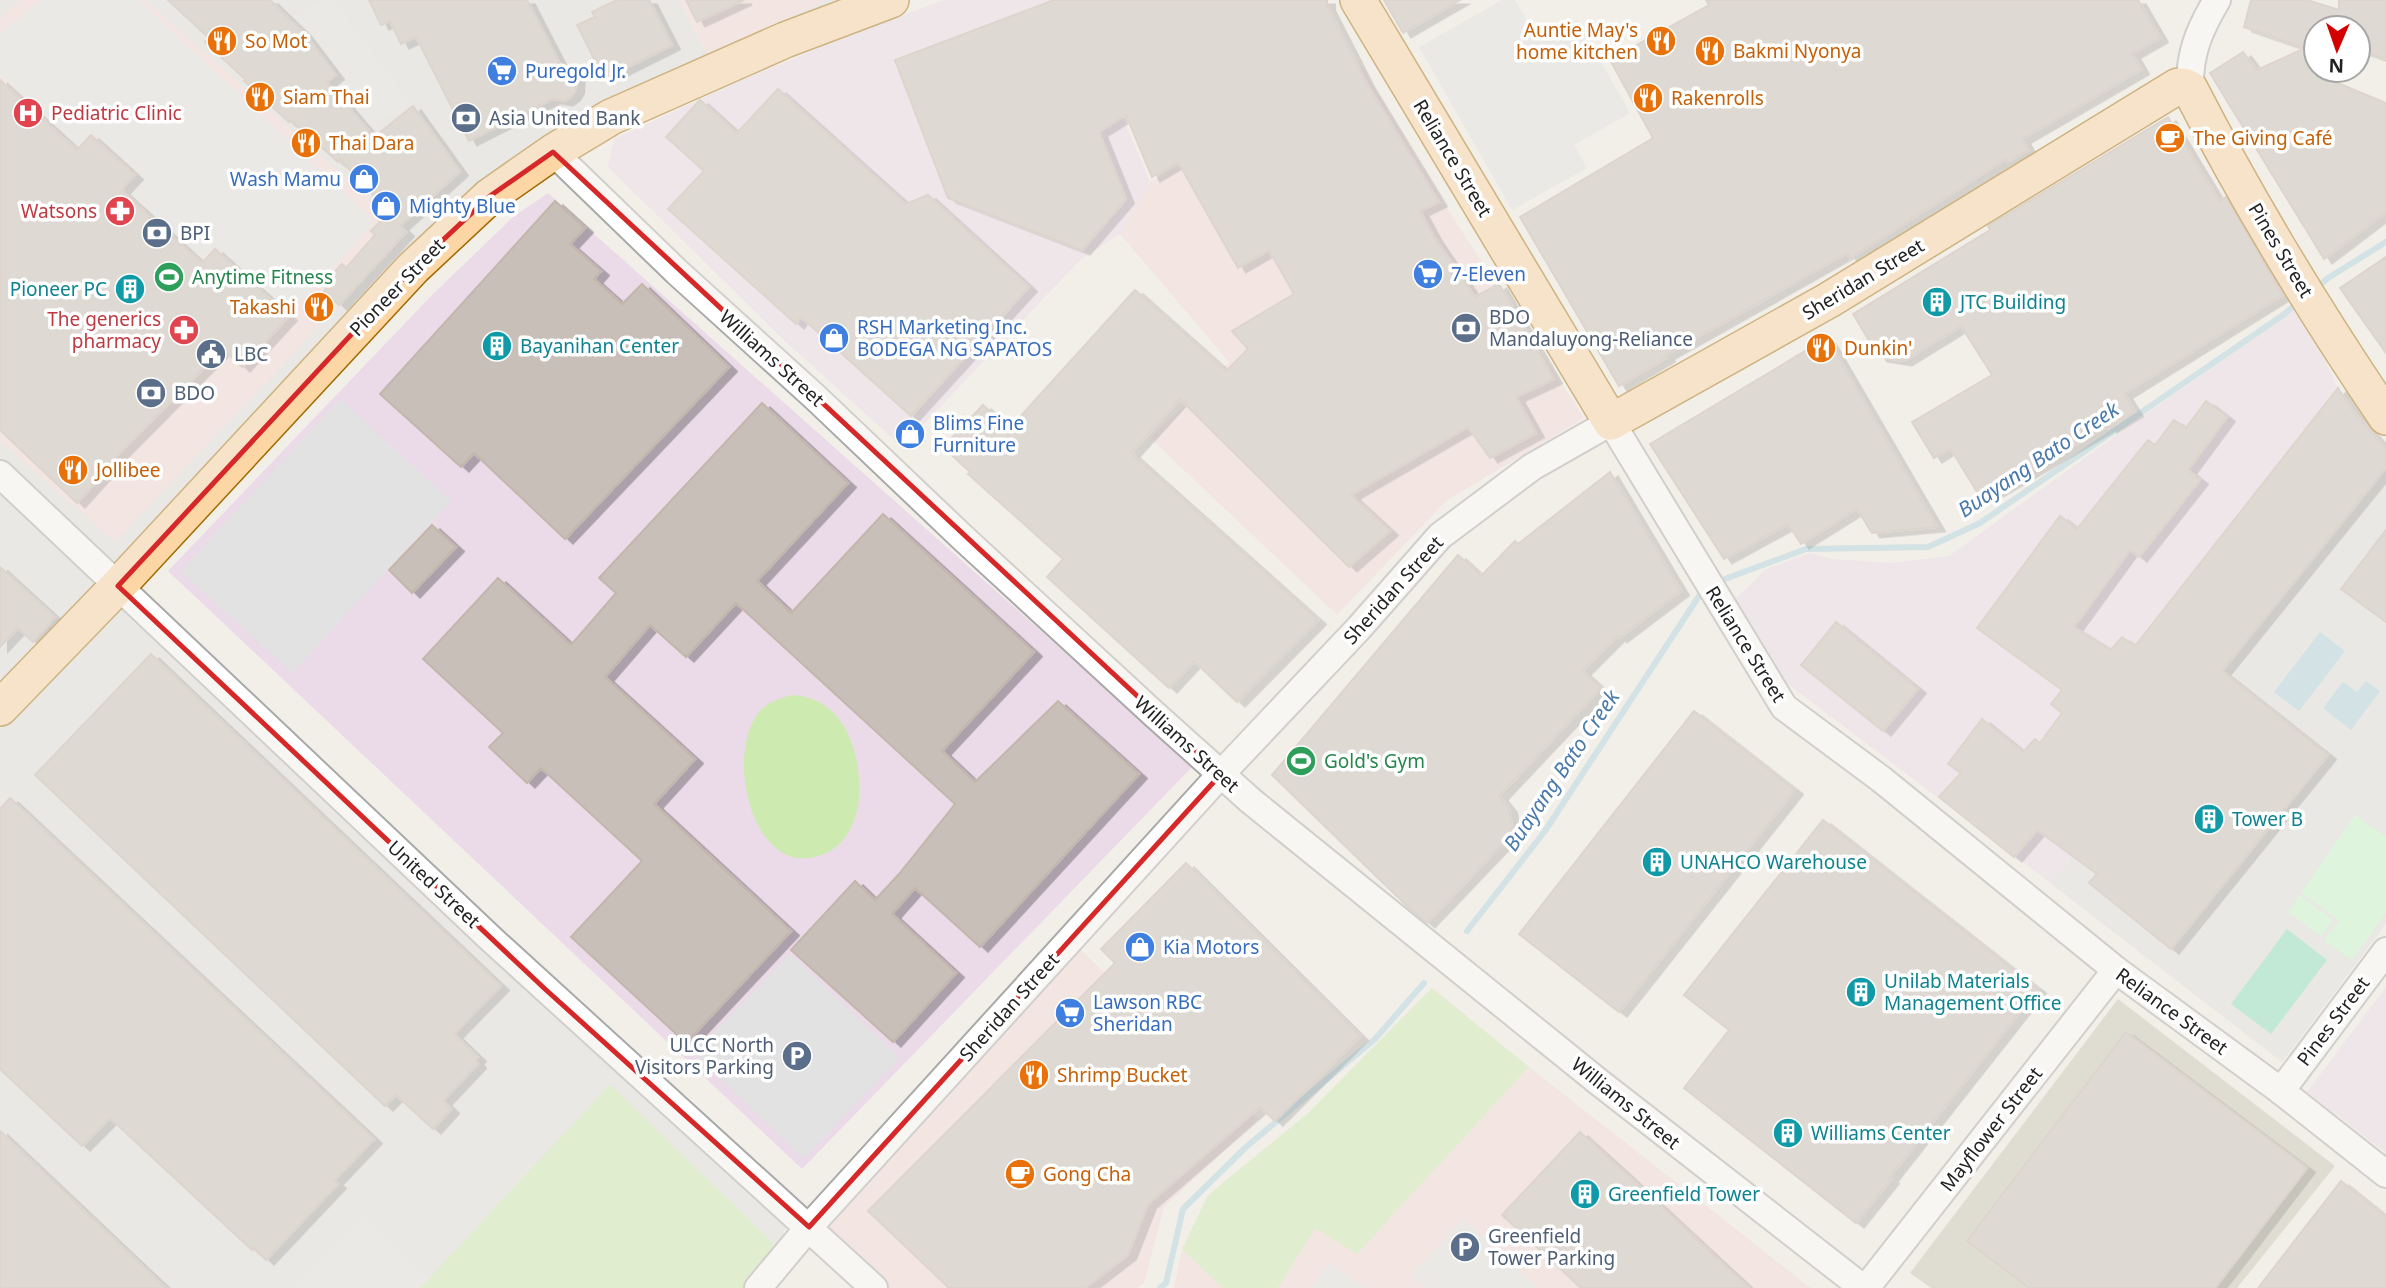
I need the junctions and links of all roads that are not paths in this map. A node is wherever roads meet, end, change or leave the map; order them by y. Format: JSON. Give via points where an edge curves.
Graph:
{"nodes":[{"id":1,"x":891,"y":0,"type":"edge"},
{"id":2,"x":1359,"y":0,"type":"edge"},
{"id":3,"x":2203,"y":0,"type":"edge"},
{"id":4,"x":2217,"y":0,"type":"edge"},
{"id":5,"x":2184,"y":88,"type":"junction"},
{"id":6,"x":553,"y":152,"type":"junction"},
{"id":7,"x":2386,"y":417,"type":"edge"},
{"id":8,"x":1611,"y":422,"type":"junction"},
{"id":9,"x":0,"y":474,"type":"edge"},
{"id":10,"x":118,"y":586,"type":"junction"},
{"id":11,"x":0,"y":708,"type":"edge"},
{"id":12,"x":1221,"y":774,"type":"junction"},
{"id":13,"x":2386,"y":951,"type":"edge"},
{"id":14,"x":2116,"y":970,"type":"junction"},
{"id":15,"x":2281,"y":1091,"type":"junction"},
{"id":16,"x":2386,"y":1174,"type":"edge"},
{"id":17,"x":809,"y":1227,"type":"junction"},
{"id":18,"x":758,"y":1288,"type":"edge"},
{"id":19,"x":874,"y":1288,"type":"edge"},
{"id":20,"x":1864,"y":1288,"type":"edge"}],
"edges":[{"from":1,"to":6,"type":"main road","name":"Pioneer Street","via":[[707,74],[603,121]]},
{"from":2,"to":8,"type":"main road","name":"Reliance Street"},
{"from":3,"to":5,"type":"street","via":[[2183,43]]},
{"from":4,"to":5,"type":"street","via":[[2192,54]]},
{"from":5,"to":7,"type":"main road","name":"Pines Street","via":[[2330,333]]},
{"from":5,"to":8,"type":"main road","name":"Sheridan Street","via":[[1829,300]]},
{"from":6,"to":10,"type":"main road","name":"Pioneer Street","via":[[490,197],[414,268]]},
{"from":6,"to":12,"type":"street","name":"Williams Street"},
{"from":8,"to":12,"type":"street","name":"Sheridan Street","via":[[1532,467],[1440,536]]},
{"from":8,"to":14,"type":"street","name":"Reliance Street","via":[[1784,707],[1881,779]]},
{"from":9,"to":10,"type":"street","name":"United Street"},
{"from":10,"to":11,"type":"main road","name":"Pioneer Street"},
{"from":10,"to":17,"type":"street","name":"United Street","via":[[506,953]]},
{"from":12,"to":17,"type":"street","name":"Sheridan Street"},
{"from":12,"to":20,"type":"street","name":"Williams Street","via":[[1600,1083]]},
{"from":13,"to":15,"type":"street","name":"Pines Street"},
{"from":14,"to":15,"type":"street","name":"Reliance Street"},
{"from":14,"to":20,"type":"street","name":"Mayflower Street"},
{"from":15,"to":16,"type":"street","name":"Reliance Street"},
{"from":17,"to":18,"type":"street","name":"Sheridan Street"},
{"from":17,"to":19,"type":"street","name":"United Street"}]}
